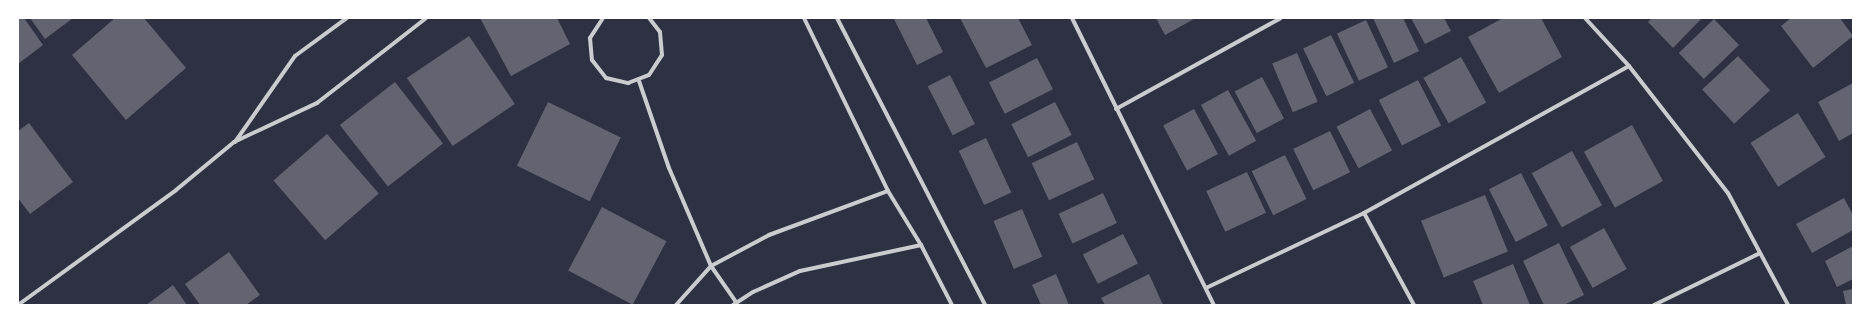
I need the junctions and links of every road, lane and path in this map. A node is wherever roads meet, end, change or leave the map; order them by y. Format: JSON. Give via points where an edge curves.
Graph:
{"nodes":[{"id":1,"x":347,"y":18,"type":"edge"},
{"id":2,"x":426,"y":18,"type":"edge"},
{"id":3,"x":603,"y":18,"type":"edge"},
{"id":4,"x":649,"y":18,"type":"edge"},
{"id":5,"x":804,"y":18,"type":"edge"},
{"id":6,"x":837,"y":18,"type":"edge"},
{"id":7,"x":1072,"y":18,"type":"edge"},
{"id":8,"x":1281,"y":18,"type":"edge"},
{"id":9,"x":1585,"y":18,"type":"edge"},
{"id":10,"x":1629,"y":66,"type":"junction"},
{"id":11,"x":639,"y":81,"type":"junction"},
{"id":12,"x":1116,"y":109,"type":"junction"},
{"id":13,"x":234,"y":142,"type":"junction"},
{"id":14,"x":888,"y":191,"type":"junction"},
{"id":15,"x":1364,"y":213,"type":"junction"},
{"id":16,"x":921,"y":245,"type":"junction"},
{"id":17,"x":1760,"y":253,"type":"junction"},
{"id":18,"x":711,"y":266,"type":"junction"},
{"id":19,"x":1206,"y":288,"type":"junction"},
{"id":20,"x":734,"y":304,"type":"edge"},
{"id":21,"x":18,"y":305,"type":"edge"},
{"id":22,"x":676,"y":305,"type":"edge"},
{"id":23,"x":952,"y":305,"type":"edge"},
{"id":24,"x":985,"y":305,"type":"edge"},
{"id":25,"x":1214,"y":305,"type":"edge"},
{"id":26,"x":1414,"y":305,"type":"edge"},
{"id":27,"x":1654,"y":305,"type":"edge"},
{"id":28,"x":1788,"y":305,"type":"edge"}],
"edges":[{"from":1,"to":13,"type":"street","via":[[295,56]]},
{"from":2,"to":13,"type":"street","via":[[317,103]]},
{"from":3,"to":11,"type":"street","via":[[590,38],[592,60],[606,78],[628,83]]},
{"from":4,"to":11,"type":"street","via":[[660,32],[662,55],[657,66]]},
{"from":5,"to":14,"type":"street"},
{"from":6,"to":24,"type":"street"},
{"from":7,"to":12,"type":"street"},
{"from":8,"to":12,"type":"street"},
{"from":9,"to":10,"type":"street"},
{"from":10,"to":15,"type":"street"},
{"from":10,"to":17,"type":"street","via":[[1728,193]]},
{"from":11,"to":18,"type":"street","via":[[669,168]]},
{"from":12,"to":19,"type":"street"},
{"from":13,"to":21,"type":"street","via":[[176,190]]},
{"from":14,"to":16,"type":"street"},
{"from":14,"to":18,"type":"street","via":[[769,235]]},
{"from":15,"to":19,"type":"street"},
{"from":15,"to":26,"type":"street"},
{"from":16,"to":20,"type":"street","via":[[800,271]]},
{"from":16,"to":23,"type":"street"},
{"from":17,"to":27,"type":"street"},
{"from":17,"to":28,"type":"street"},
{"from":18,"to":20,"type":"street"},
{"from":18,"to":22,"type":"street"},
{"from":19,"to":25,"type":"street"}]}
